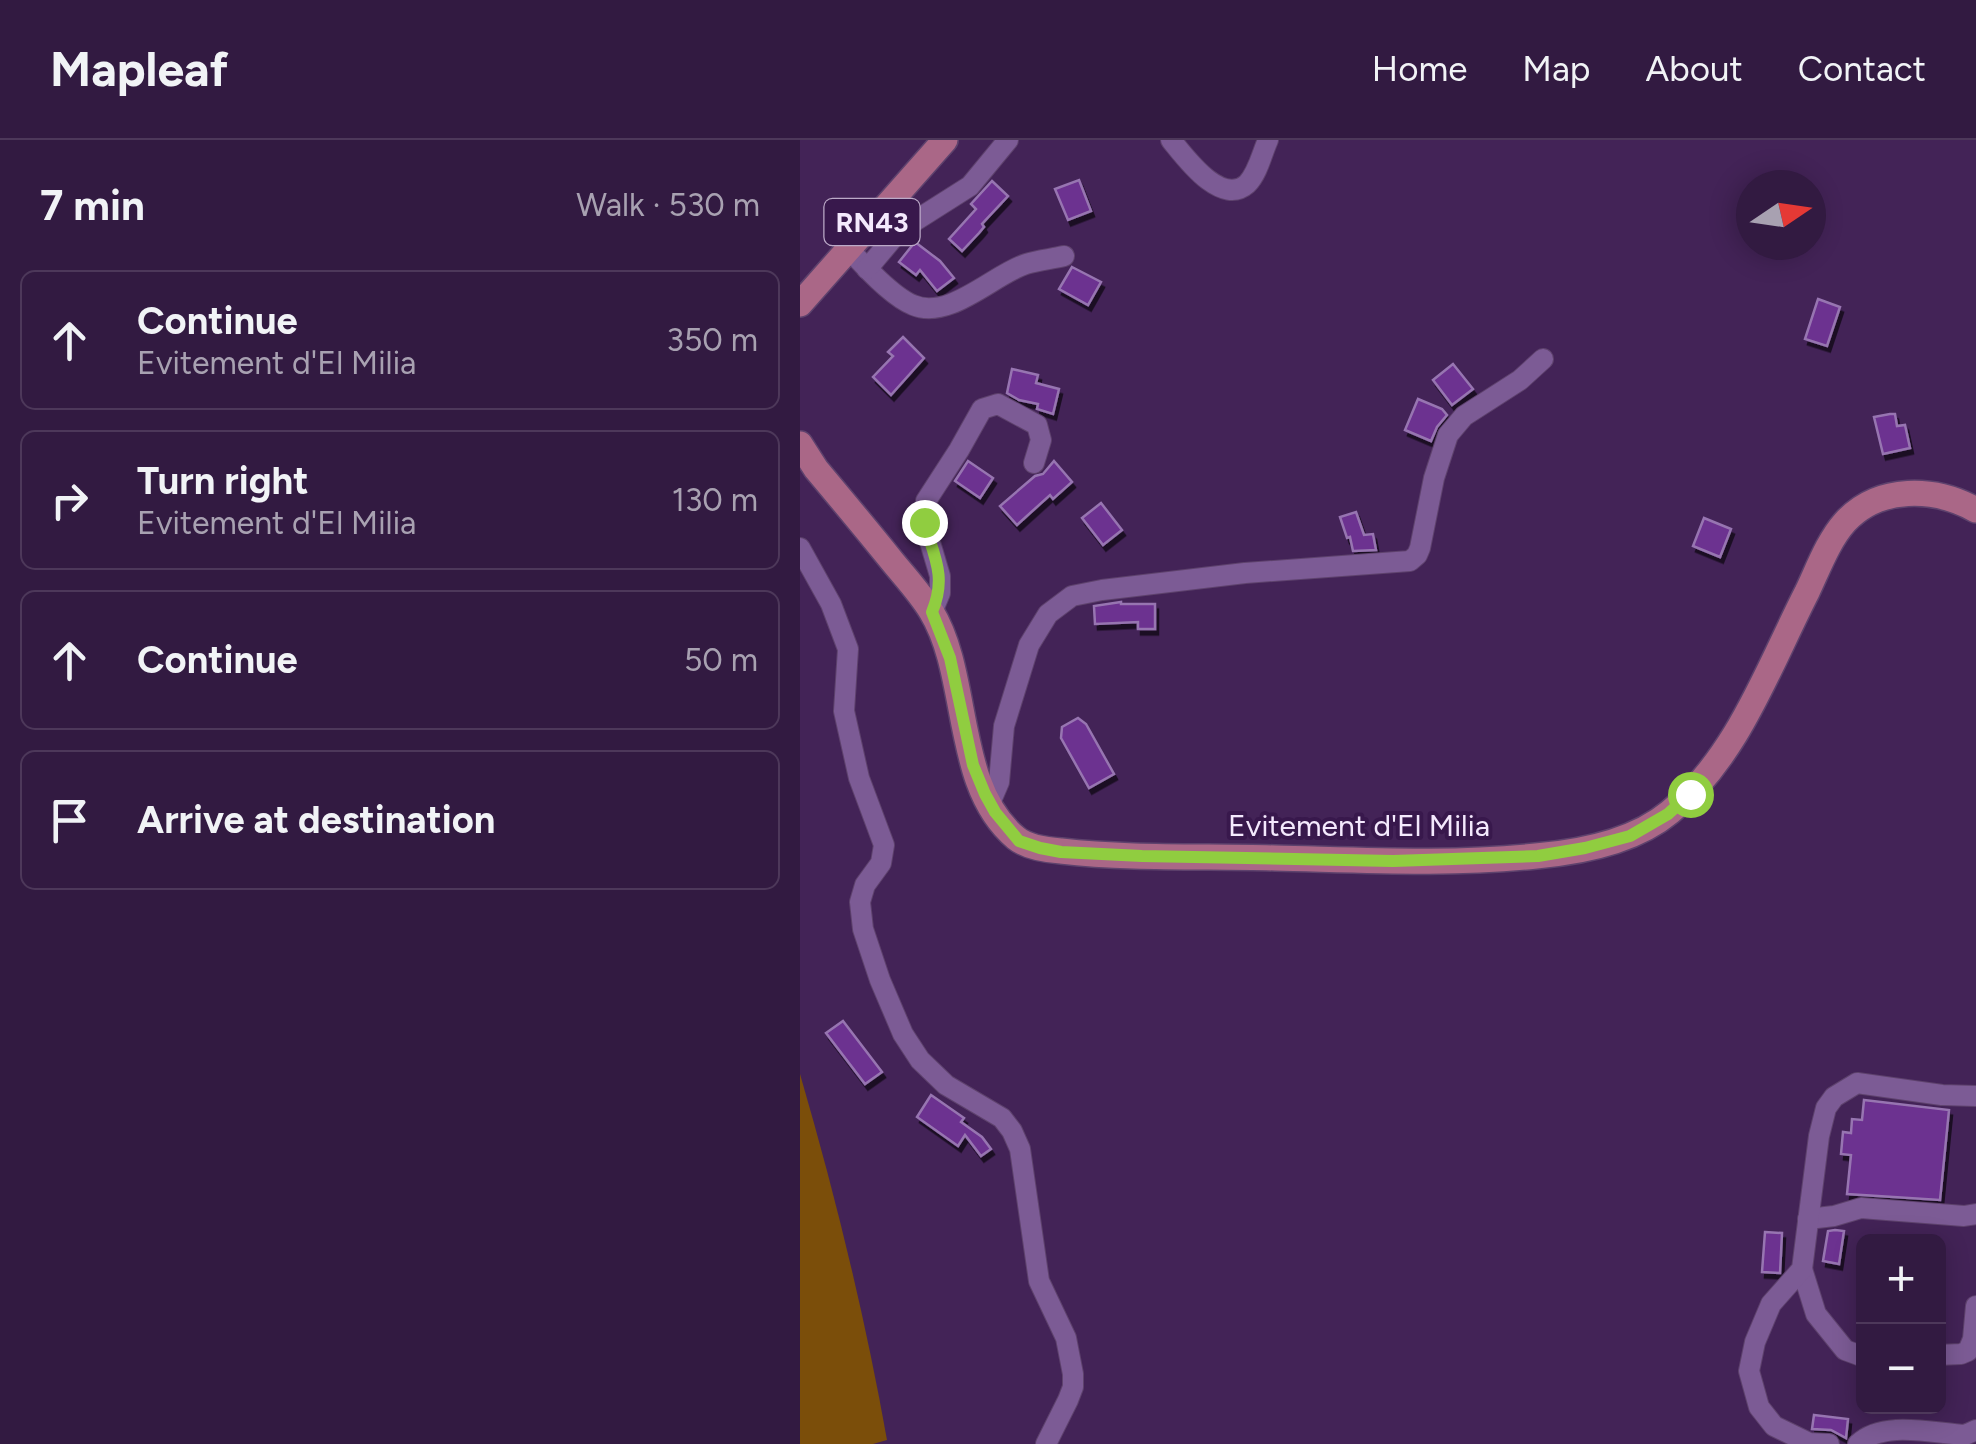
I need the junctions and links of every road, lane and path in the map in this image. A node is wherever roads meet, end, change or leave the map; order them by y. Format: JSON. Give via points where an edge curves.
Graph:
{"nodes":[{"id":1,"x":945,"y":140,"type":"edge"},
{"id":2,"x":1008,"y":140,"type":"edge"},
{"id":3,"x":1171,"y":140,"type":"edge"},
{"id":4,"x":1268,"y":140,"type":"edge"},
{"id":5,"x":849,"y":249,"type":"junction"},
{"id":6,"x":1064,"y":256,"type":"dead end"},
{"id":7,"x":867,"y":269,"type":"junction"},
{"id":8,"x":800,"y":304,"type":"edge"},
{"id":9,"x":1543,"y":359,"type":"dead end"},
{"id":10,"x":800,"y":444,"type":"edge"},
{"id":11,"x":1034,"y":463,"type":"dead end"},
{"id":12,"x":1976,"y":510,"type":"edge"},
{"id":13,"x":800,"y":548,"type":"edge"},
{"id":14,"x":932,"y":612,"type":"junction"},
{"id":15,"x":990,"y":803,"type":"junction"},
{"id":16,"x":1976,"y":1096,"type":"edge"},
{"id":17,"x":1976,"y":1214,"type":"edge"},
{"id":18,"x":1808,"y":1218,"type":"junction"},
{"id":19,"x":1802,"y":1268,"type":"junction"},
{"id":20,"x":1771,"y":1304,"type":"junction"},
{"id":21,"x":1976,"y":1306,"type":"edge"},
{"id":22,"x":1816,"y":1314,"type":"junction"},
{"id":23,"x":1856,"y":1354,"type":"edge"},
{"id":24,"x":1946,"y":1355,"type":"edge"},
{"id":25,"x":1976,"y":1430,"type":"edge"},
{"id":26,"x":1046,"y":1444,"type":"edge"},
{"id":27,"x":1829,"y":1444,"type":"edge"},
{"id":28,"x":1858,"y":1444,"type":"edge"}],
"edges":[{"from":1,"to":5,"type":"main road","number":"RN43"},
{"from":2,"to":7,"type":"street","via":[[970,186],[898,231]]},
{"from":3,"to":4,"type":"street","via":[[1210,181],[1230,190],[1252,178]]},
{"from":5,"to":7,"type":"street"},
{"from":5,"to":8,"type":"main road","number":"RN43"},
{"from":6,"to":7,"type":"street","via":[[1024,264],[938,307],[911,304]]},
{"from":9,"to":15,"type":"street","via":[[1448,435],[1420,548],[1410,562],[1102,590],[1058,604],[1022,664]]},
{"from":10,"to":14,"type":"main road","name":"Evitement d'El Milia"},
{"from":11,"to":14,"type":"street","via":[[1041,440],[1037,425],[998,404],[982,408],[926,501],[924,522],[940,576]]},
{"from":12,"to":15,"type":"main road","name":"Evitement d'El Milia","via":[[1912,492],[1873,502],[1844,523],[1718,760],[1668,814],[1630,836],[1538,856],[1463,860],[1061,852],[1019,841]]},
{"from":13,"to":26,"type":"street","via":[[848,649],[844,710],[884,845],[860,902],[880,980],[920,1060],[1002,1118],[1020,1149],[1039,1280],[1066,1338],[1073,1374]]},
{"from":14,"to":15,"type":"main road","name":"Evitement d'El Milia","via":[[950,658],[973,765]]},
{"from":16,"to":18,"type":"street","via":[[1858,1083],[1834,1097],[1826,1108]]},
{"from":17,"to":18,"type":"street","via":[[1861,1208]]},
{"from":18,"to":19,"type":"street"},
{"from":19,"to":20,"type":"street"},
{"from":19,"to":22,"type":"street"},
{"from":20,"to":22,"type":"street"},
{"from":20,"to":27,"type":"street","via":[[1749,1371],[1759,1407],[1774,1426],[1809,1443]]},
{"from":21,"to":24,"type":"street","via":[[1968,1351]]},
{"from":22,"to":23,"type":"street"},
{"from":25,"to":28,"type":"street","via":[[1965,1435],[1884,1429]]}]}
